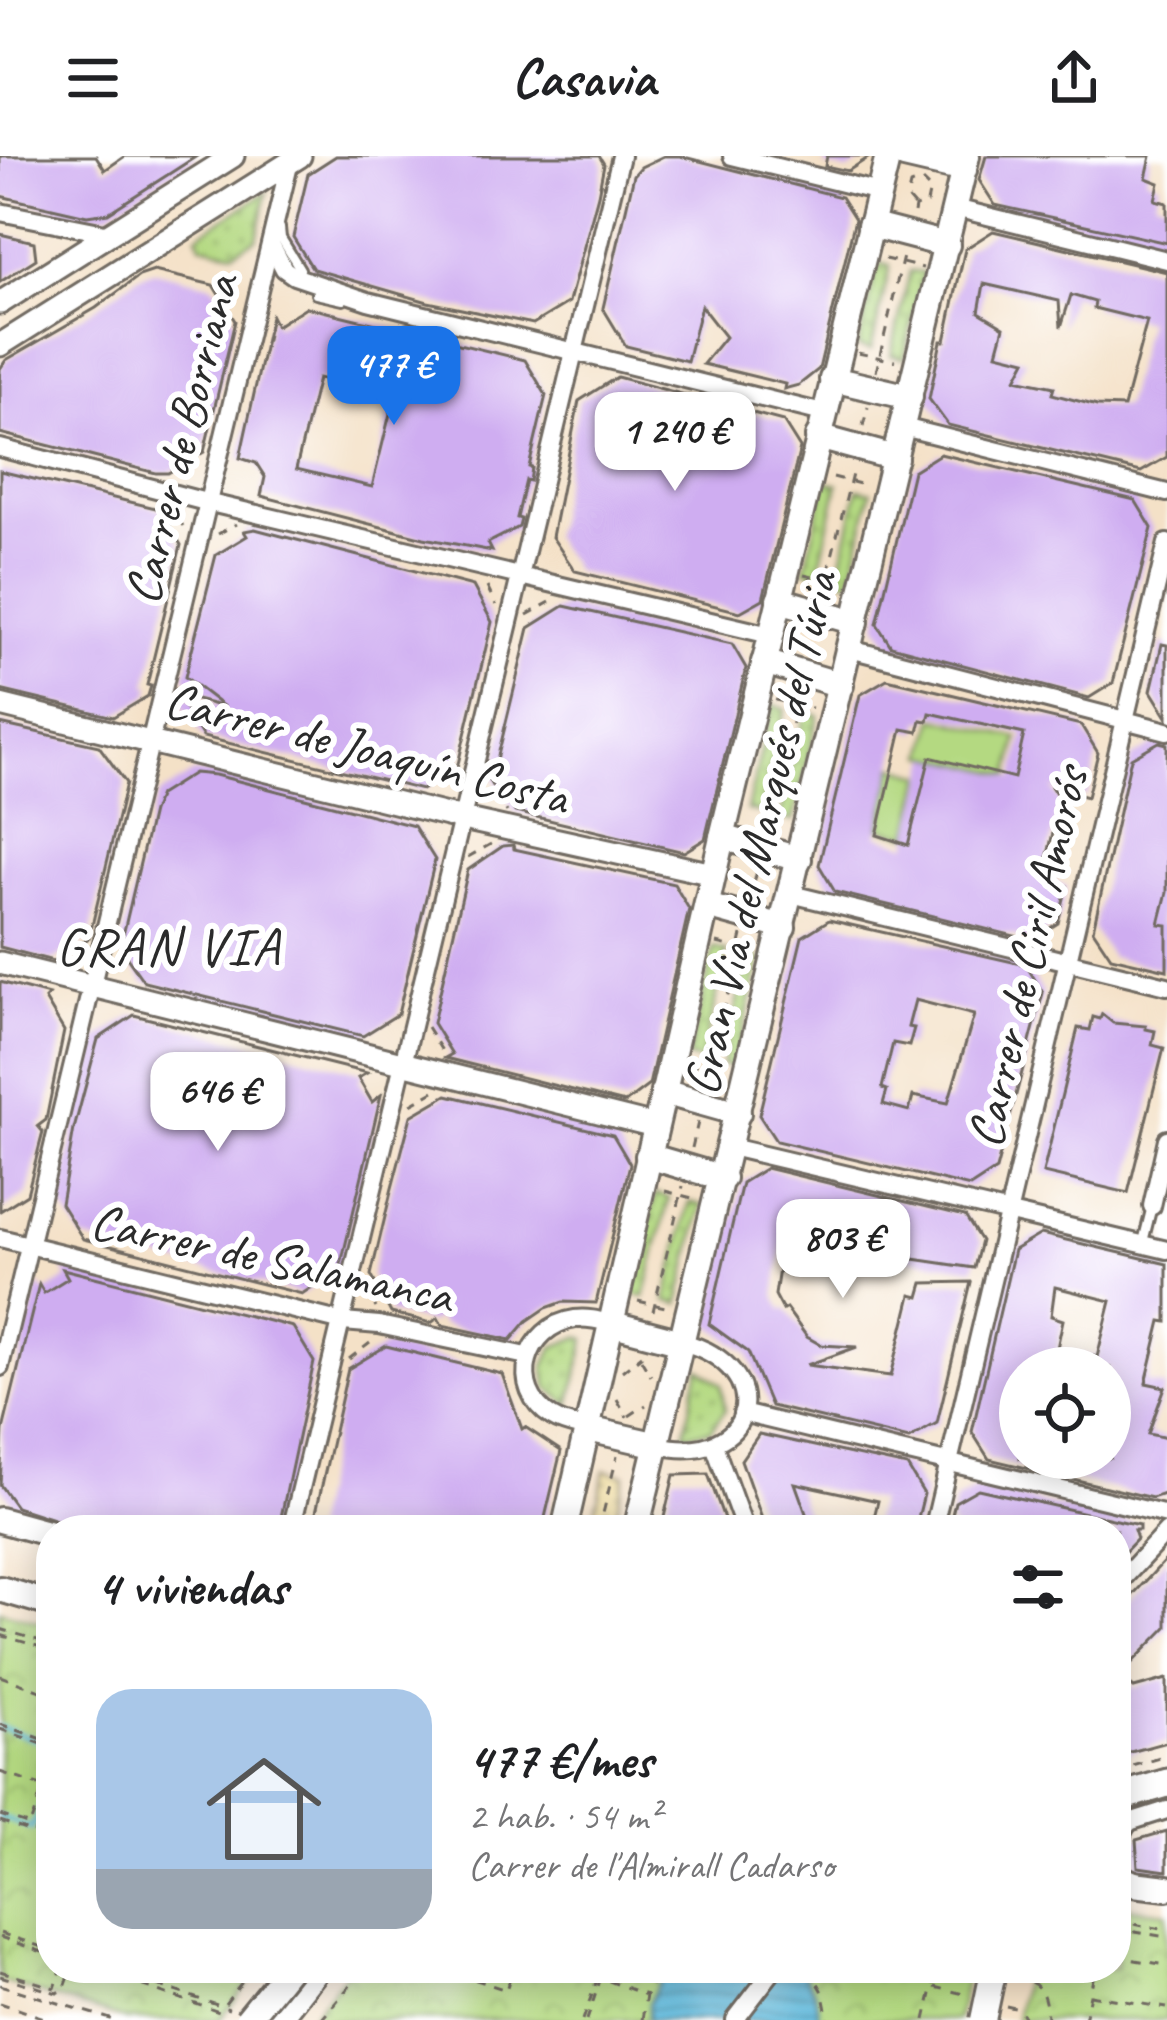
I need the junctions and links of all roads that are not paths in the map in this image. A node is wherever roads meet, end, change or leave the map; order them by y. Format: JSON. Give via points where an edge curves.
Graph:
{"nodes":[{"id":1,"x":233,"y":156,"type":"edge"},
{"id":2,"x":621,"y":156,"type":"edge"},
{"id":3,"x":732,"y":156,"type":"edge"},
{"id":4,"x":888,"y":156,"type":"edge"},
{"id":5,"x":294,"y":158,"type":"edge"},
{"id":6,"x":965,"y":163,"type":"edge"},
{"id":7,"x":914,"y":164,"type":"edge"},
{"id":8,"x":879,"y":192,"type":"junction"},
{"id":9,"x":282,"y":195,"type":"junction"},
{"id":10,"x":955,"y":208,"type":"junction"},
{"id":11,"x":0,"y":212,"type":"edge"},
{"id":12,"x":870,"y":225,"type":"junction"},
{"id":13,"x":110,"y":234,"type":"junction"},
{"id":14,"x":270,"y":237,"type":"junction"},
{"id":15,"x":947,"y":244,"type":"junction"},
{"id":16,"x":1167,"y":260,"type":"edge"},
{"id":17,"x":300,"y":269,"type":"dead end"},
{"id":18,"x":316,"y":294,"type":"dead end"},
{"id":19,"x":368,"y":301,"type":"junction"},
{"id":20,"x":0,"y":303,"type":"edge"},
{"id":21,"x":0,"y":345,"type":"edge"},
{"id":22,"x":574,"y":353,"type":"junction"},
{"id":23,"x":832,"y":379,"type":"junction"},
{"id":24,"x":910,"y":397,"type":"junction"},
{"id":25,"x":820,"y":425,"type":"junction"},
{"id":26,"x":903,"y":427,"type":"junction"},
{"id":27,"x":0,"y":448,"type":"edge"},
{"id":28,"x":895,"y":458,"type":"junction"},
{"id":29,"x":1167,"y":493,"type":"edge"},
{"id":30,"x":206,"y":502,"type":"junction"},
{"id":31,"x":1167,"y":543,"type":"edge"},
{"id":32,"x":521,"y":577,"type":"junction"},
{"id":33,"x":778,"y":600,"type":"junction"},
{"id":34,"x":856,"y":622,"type":"junction"},
{"id":35,"x":770,"y":635,"type":"junction"},
{"id":36,"x":850,"y":649,"type":"junction"},
{"id":37,"x":764,"y":662,"type":"junction"},
{"id":38,"x":841,"y":685,"type":"junction"},
{"id":39,"x":0,"y":705,"type":"edge"},
{"id":40,"x":1125,"y":722,"type":"junction"},
{"id":41,"x":1167,"y":731,"type":"edge"},
{"id":42,"x":150,"y":741,"type":"junction"},
{"id":43,"x":463,"y":819,"type":"junction"},
{"id":44,"x":722,"y":838,"type":"junction"},
{"id":45,"x":799,"y":860,"type":"junction"},
{"id":46,"x":713,"y":874,"type":"junction"},
{"id":47,"x":791,"y":894,"type":"junction"},
{"id":48,"x":706,"y":907,"type":"junction"},
{"id":49,"x":783,"y":927,"type":"junction"},
{"id":50,"x":1068,"y":961,"type":"junction"},
{"id":51,"x":0,"y":964,"type":"edge"},
{"id":52,"x":1167,"y":986,"type":"edge"},
{"id":53,"x":93,"y":987,"type":"junction"},
{"id":54,"x":405,"y":1064,"type":"junction"},
{"id":55,"x":663,"y":1092,"type":"junction"},
{"id":56,"x":739,"y":1113,"type":"junction"},
{"id":57,"x":655,"y":1126,"type":"junction"},
{"id":58,"x":1167,"y":1139,"type":"edge"},
{"id":59,"x":730,"y":1147,"type":"junction"},
{"id":60,"x":648,"y":1156,"type":"junction"},
{"id":61,"x":723,"y":1178,"type":"junction"},
{"id":62,"x":1152,"y":1206,"type":"joint"},
{"id":63,"x":1008,"y":1212,"type":"junction"},
{"id":64,"x":0,"y":1238,"type":"edge"},
{"id":65,"x":1143,"y":1244,"type":"junction"},
{"id":66,"x":30,"y":1246,"type":"junction"},
{"id":67,"x":1167,"y":1250,"type":"edge"},
{"id":68,"x":343,"y":1322,"type":"junction"},
{"id":69,"x":613,"y":1324,"type":"junction"},
{"id":70,"x":682,"y":1342,"type":"junction"},
{"id":71,"x":527,"y":1356,"type":"junction"},
{"id":72,"x":0,"y":1367,"type":"edge"},
{"id":73,"x":742,"y":1414,"type":"junction"},
{"id":74,"x":588,"y":1429,"type":"junction"},
{"id":75,"x":658,"y":1445,"type":"junction"},
{"id":76,"x":714,"y":1445,"type":"junction"},
{"id":77,"x":948,"y":1464,"type":"junction"},
{"id":78,"x":295,"y":1515,"type":"edge"},
{"id":79,"x":568,"y":1515,"type":"edge"},
{"id":80,"x":640,"y":1515,"type":"edge"},
{"id":81,"x":740,"y":1515,"type":"edge"},
{"id":82,"x":936,"y":1515,"type":"edge"},
{"id":83,"x":1167,"y":1515,"type":"edge"},
{"id":84,"x":1,"y":1526,"type":"edge"},
{"id":85,"x":1167,"y":1531,"type":"edge"},
{"id":86,"x":36,"y":1532,"type":"edge"},
{"id":87,"x":1131,"y":1570,"type":"edge"},
{"id":88,"x":0,"y":1589,"type":"edge"},
{"id":89,"x":36,"y":1600,"type":"edge"},
{"id":90,"x":1167,"y":1780,"type":"edge"},
{"id":91,"x":1131,"y":1791,"type":"edge"},
{"id":92,"x":1167,"y":1793,"type":"edge"},
{"id":93,"x":1131,"y":1804,"type":"edge"},
{"id":94,"x":1167,"y":1810,"type":"edge"},
{"id":95,"x":1131,"y":1821,"type":"edge"},
{"id":96,"x":274,"y":1983,"type":"edge"},
{"id":97,"x":306,"y":1983,"type":"edge"},
{"id":98,"x":763,"y":1983,"type":"edge"},
{"id":99,"x":994,"y":1983,"type":"edge"},
{"id":100,"x":240,"y":2016,"type":"edge"},
{"id":101,"x":277,"y":2020,"type":"edge"},
{"id":102,"x":735,"y":2020,"type":"edge"},
{"id":103,"x":983,"y":2020,"type":"edge"}],
"edges":[{"from":1,"to":13,"type":"street"},
{"from":2,"to":22,"type":"street"},
{"from":3,"to":8,"type":"street"},
{"from":4,"to":8,"type":"main road","name":"Gran Via del Marqués del Túria"},
{"from":5,"to":9,"type":"street","name":"Carrer de Borriana"},
{"from":5,"to":21,"type":"street"},
{"from":6,"to":7,"type":"main road"},
{"from":6,"to":10,"type":"main road","name":"Gran Via del Marqués del Túria"},
{"from":8,"to":12,"type":"main road","name":"Gran Via del Marqués del Túria"},
{"from":9,"to":14,"type":"street","name":"Carrer de Borriana"},
{"from":9,"to":17,"type":"lane","via":[[280,235]]},
{"from":10,"to":15,"type":"main road","name":"Gran Via del Marqués del Túria"},
{"from":10,"to":16,"type":"street"},
{"from":11,"to":13,"type":"street"},
{"from":12,"to":15,"type":"main road"},
{"from":12,"to":23,"type":"main road","name":"Gran Via del Marqués del Túria"},
{"from":13,"to":20,"type":"street"},
{"from":14,"to":19,"type":"street","via":[[294,276]]},
{"from":14,"to":30,"type":"street","name":"Carrer de Borriana"},
{"from":15,"to":24,"type":"main road","name":"Gran Via del Marqués del Túria"},
{"from":18,"to":19,"type":"lane"},
{"from":19,"to":22,"type":"street"},
{"from":22,"to":25,"type":"street"},
{"from":22,"to":32,"type":"street"},
{"from":23,"to":24,"type":"main road"},
{"from":23,"to":25,"type":"main road","name":"Gran Via del Marqués del Túria"},
{"from":24,"to":26,"type":"main road","name":"Gran Via del Marqués del Túria"},
{"from":25,"to":28,"type":"main road"},
{"from":25,"to":33,"type":"main road","name":"Gran Via del Marqués del Túria"},
{"from":26,"to":28,"type":"main road","name":"Gran Via del Marqués del Túria"},
{"from":26,"to":29,"type":"street"},
{"from":27,"to":30,"type":"street"},
{"from":28,"to":34,"type":"main road","name":"Gran Via del Marqués del Túria"},
{"from":30,"to":32,"type":"street"},
{"from":30,"to":42,"type":"street","name":"Carrer de Borriana"},
{"from":31,"to":40,"type":"street","name":"Carrer de Ciril Amorós"},
{"from":32,"to":35,"type":"street"},
{"from":32,"to":43,"type":"street"},
{"from":33,"to":34,"type":"main road"},
{"from":33,"to":35,"type":"main road","name":"Gran Via del Marqués del Túria"},
{"from":34,"to":36,"type":"main road","name":"Gran Via del Marqués del Túria"},
{"from":35,"to":37,"type":"main road","name":"Gran Via del Marqués del Túria"},
{"from":36,"to":38,"type":"main road","name":"Gran Via del Marqués del Túria"},
{"from":36,"to":40,"type":"street"},
{"from":37,"to":38,"type":"main road"},
{"from":37,"to":44,"type":"main road","name":"Gran Via del Marqués del Túria"},
{"from":38,"to":45,"type":"main road","name":"Gran Via del Marqués del Túria"},
{"from":39,"to":42,"type":"street","name":"Carrer de Joaquín Costa"},
{"from":40,"to":41,"type":"street"},
{"from":40,"to":50,"type":"street","name":"Carrer de Ciril Amorós"},
{"from":42,"to":43,"type":"street","name":"Carrer de Joaquín Costa"},
{"from":42,"to":53,"type":"street","name":"Carrer de Borriana"},
{"from":43,"to":46,"type":"street","name":"Carrer de Joaquín Costa"},
{"from":43,"to":54,"type":"street"},
{"from":44,"to":45,"type":"main road"},
{"from":44,"to":46,"type":"main road","name":"Gran Via del Marqués del Túria"},
{"from":45,"to":47,"type":"main road","name":"Gran Via del Marqués del Túria"},
{"from":46,"to":48,"type":"main road","name":"Gran Via del Marqués del Túria"},
{"from":47,"to":49,"type":"main road","name":"Gran Via del Marqués del Túria"},
{"from":47,"to":50,"type":"street"},
{"from":48,"to":49,"type":"main road"},
{"from":48,"to":55,"type":"main road","name":"Gran Via del Marqués del Túria"},
{"from":49,"to":56,"type":"main road","name":"Gran Via del Marqués del Túria"},
{"from":50,"to":52,"type":"street"},
{"from":50,"to":63,"type":"street","name":"Carrer de Ciril Amorós","via":[[1037,1051]]},
{"from":51,"to":53,"type":"street"},
{"from":53,"to":54,"type":"street"},
{"from":53,"to":66,"type":"street","name":"Carrer de Borriana"},
{"from":54,"to":57,"type":"street"},
{"from":54,"to":68,"type":"street"},
{"from":55,"to":56,"type":"main road"},
{"from":55,"to":57,"type":"main road","name":"Gran Via del Marqués del Túria"},
{"from":56,"to":59,"type":"main road","name":"Gran Via del Marqués del Túria"},
{"from":57,"to":60,"type":"main road","name":"Gran Via del Marqués del Túria"},
{"from":58,"to":62,"type":"street"},
{"from":59,"to":61,"type":"main road","name":"Gran Via del Marqués del Túria"},
{"from":59,"to":63,"type":"street"},
{"from":60,"to":61,"type":"main road"},
{"from":60,"to":69,"type":"main road","name":"Gran Via del Marqués del Túria"},
{"from":61,"to":70,"type":"main road","name":"Gran Via del Marqués del Túria"},
{"from":62,"to":65,"type":"lane"},
{"from":63,"to":65,"type":"street"},
{"from":63,"to":77,"type":"street","name":"Carrer de Ciril Amorós"},
{"from":64,"to":66,"type":"street","name":"Carrer de Salamanca"},
{"from":65,"to":67,"type":"street"},
{"from":66,"to":68,"type":"street","name":"Carrer de Salamanca"},
{"from":66,"to":72,"type":"street","name":"Carrer de Borriana"},
{"from":68,"to":71,"type":"street","name":"Carrer de Salamanca"},
{"from":68,"to":78,"type":"street"},
{"from":69,"to":70,"type":"main road"},
{"from":69,"to":71,"type":"street","via":[[559,1323]]},
{"from":69,"to":74,"type":"main road","name":"Gran Via del Marqués del Túria"},
{"from":70,"to":73,"type":"street","via":[[736,1373]]},
{"from":70,"to":75,"type":"main road","name":"Gran Via del Marqués del Túria"},
{"from":71,"to":74,"type":"street","via":[[535,1400],[554,1419]]},
{"from":73,"to":76,"type":"street"},
{"from":73,"to":77,"type":"street"},
{"from":74,"to":75,"type":"main road"},
{"from":74,"to":79,"type":"main road","name":"Gran Via del Marqués del Túria"},
{"from":75,"to":76,"type":"street"},
{"from":75,"to":80,"type":"main road","name":"Gran Via del Marqués del Túria"},
{"from":76,"to":81,"type":"street"},
{"from":77,"to":82,"type":"street","name":"Carrer de Ciril Amorós"},
{"from":77,"to":83,"type":"street"},
{"from":84,"to":86,"type":"main road"},
{"from":85,"to":87,"type":"street"},
{"from":88,"to":89,"type":"main road"},
{"from":90,"to":91,"type":"street"},
{"from":92,"to":93,"type":"lane"},
{"from":94,"to":95,"type":"street"},
{"from":96,"to":100,"type":"main road","bridge":true},
{"from":97,"to":101,"type":"main road"},
{"from":98,"to":102,"type":"street"},
{"from":99,"to":103,"type":"main road","bridge":true}]}
